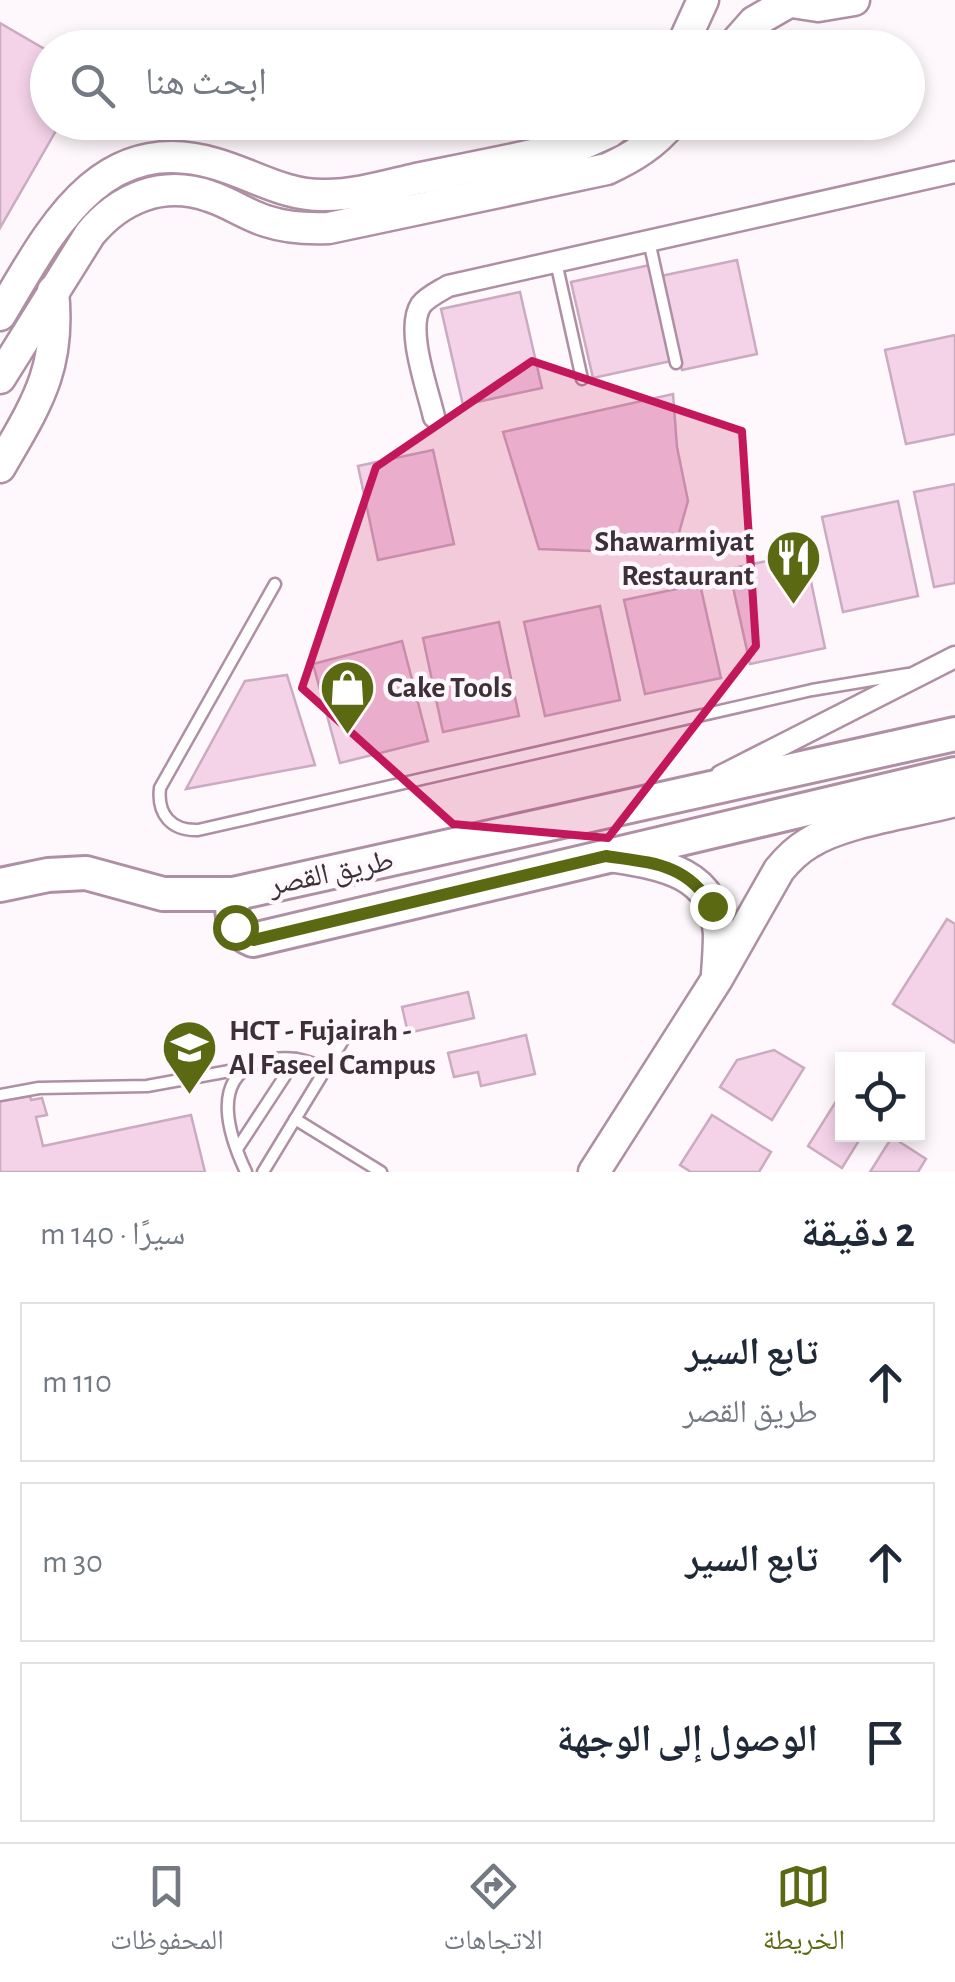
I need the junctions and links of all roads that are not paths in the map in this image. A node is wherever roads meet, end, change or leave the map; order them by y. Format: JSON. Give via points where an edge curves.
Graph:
{"nodes":[{"id":1,"x":703,"y":0,"type":"edge"},
{"id":2,"x":854,"y":0,"type":"edge"},
{"id":3,"x":783,"y":1,"type":"edge"},
{"id":4,"x":689,"y":30,"type":"edge"},
{"id":5,"x":747,"y":30,"type":"edge"},
{"id":6,"x":591,"y":140,"type":"edge"},
{"id":7,"x":654,"y":140,"type":"edge"},
{"id":8,"x":955,"y":172,"type":"edge"},
{"id":9,"x":650,"y":241,"type":"junction"},
{"id":10,"x":556,"y":262,"type":"junction"},
{"id":11,"x":53,"y":291,"type":"junction"},
{"id":12,"x":0,"y":315,"type":"edge"},
{"id":13,"x":676,"y":363,"type":"dead end"},
{"id":14,"x":0,"y":378,"type":"edge"},
{"id":15,"x":582,"y":379,"type":"dead end"},
{"id":16,"x":434,"y":417,"type":"dead end"},
{"id":17,"x":0,"y":467,"type":"edge"},
{"id":18,"x":275,"y":584,"type":"dead end"},
{"id":19,"x":955,"y":656,"type":"edge"},
{"id":20,"x":928,"y":670,"type":"junction"},
{"id":21,"x":955,"y":734,"type":"edge"},
{"id":22,"x":955,"y":774,"type":"edge"},
{"id":23,"x":683,"y":795,"type":"junction"},
{"id":24,"x":955,"y":802,"type":"edge"},
{"id":25,"x":606,"y":856,"type":"junction"},
{"id":26,"x":0,"y":886,"type":"edge"},
{"id":27,"x":233,"y":894,"type":"junction"},
{"id":28,"x":717,"y":979,"type":"junction"},
{"id":29,"x":345,"y":1036,"type":"dead end"},
{"id":30,"x":296,"y":1059,"type":"junction"},
{"id":31,"x":246,"y":1068,"type":"junction"},
{"id":32,"x":326,"y":1068,"type":"junction"},
{"id":33,"x":0,"y":1094,"type":"edge"},
{"id":34,"x":295,"y":1119,"type":"junction"},
{"id":35,"x":237,"y":1149,"type":"junction"},
{"id":36,"x":246,"y":1172,"type":"edge"},
{"id":37,"x":263,"y":1172,"type":"edge"},
{"id":38,"x":381,"y":1172,"type":"edge"},
{"id":39,"x":594,"y":1172,"type":"edge"}],
"edges":[{"from":1,"to":4,"type":"street"},
{"from":2,"to":3,"type":"street","via":[[818,6]]},
{"from":3,"to":5,"type":"street"},
{"from":6,"to":12,"type":"street","via":[[344,194],[297,194],[196,160],[136,162],[101,178],[64,213]]},
{"from":7,"to":11,"type":"street","via":[[607,168],[329,228],[268,222],[193,191],[154,192],[102,219]]},
{"from":8,"to":9,"type":"street"},
{"from":9,"to":10,"type":"street"},
{"from":9,"to":13,"type":"lane"},
{"from":10,"to":15,"type":"lane"},
{"from":10,"to":16,"type":"street","via":[[448,286],[422,304],[417,346]]},
{"from":11,"to":14,"type":"street"},
{"from":11,"to":17,"type":"street","via":[[50,369]]},
{"from":18,"to":20,"type":"lane","via":[[160,788],[160,807],[179,828],[198,830],[812,690]]},
{"from":19,"to":20,"type":"street"},
{"from":20,"to":23,"type":"street"},
{"from":21,"to":23,"type":"main road","name":"طريق القصر"},
{"from":22,"to":25,"type":"main road","name":"طريق القصر"},
{"from":23,"to":27,"type":"main road","name":"طريق القصر"},
{"from":24,"to":28,"type":"street","via":[[838,829],[805,844],[779,870]]},
{"from":25,"to":27,"type":"main road","name":"طريق القصر","via":[[254,940],[235,927]]},
{"from":25,"to":28,"type":"street","via":[[669,867],[695,882],[717,921]]},
{"from":26,"to":27,"type":"main road","via":[[86,874],[163,894]]},
{"from":28,"to":39,"type":"street"},
{"from":29,"to":32,"type":"lane"},
{"from":30,"to":31,"type":"lane"},
{"from":30,"to":32,"type":"lane"},
{"from":30,"to":35,"type":"lane"},
{"from":31,"to":33,"type":"lane","via":[[147,1086]]},
{"from":31,"to":35,"type":"lane","via":[[228,1091]]},
{"from":32,"to":34,"type":"lane"},
{"from":34,"to":37,"type":"lane"},
{"from":34,"to":38,"type":"lane"},
{"from":35,"to":36,"type":"lane"}]}
